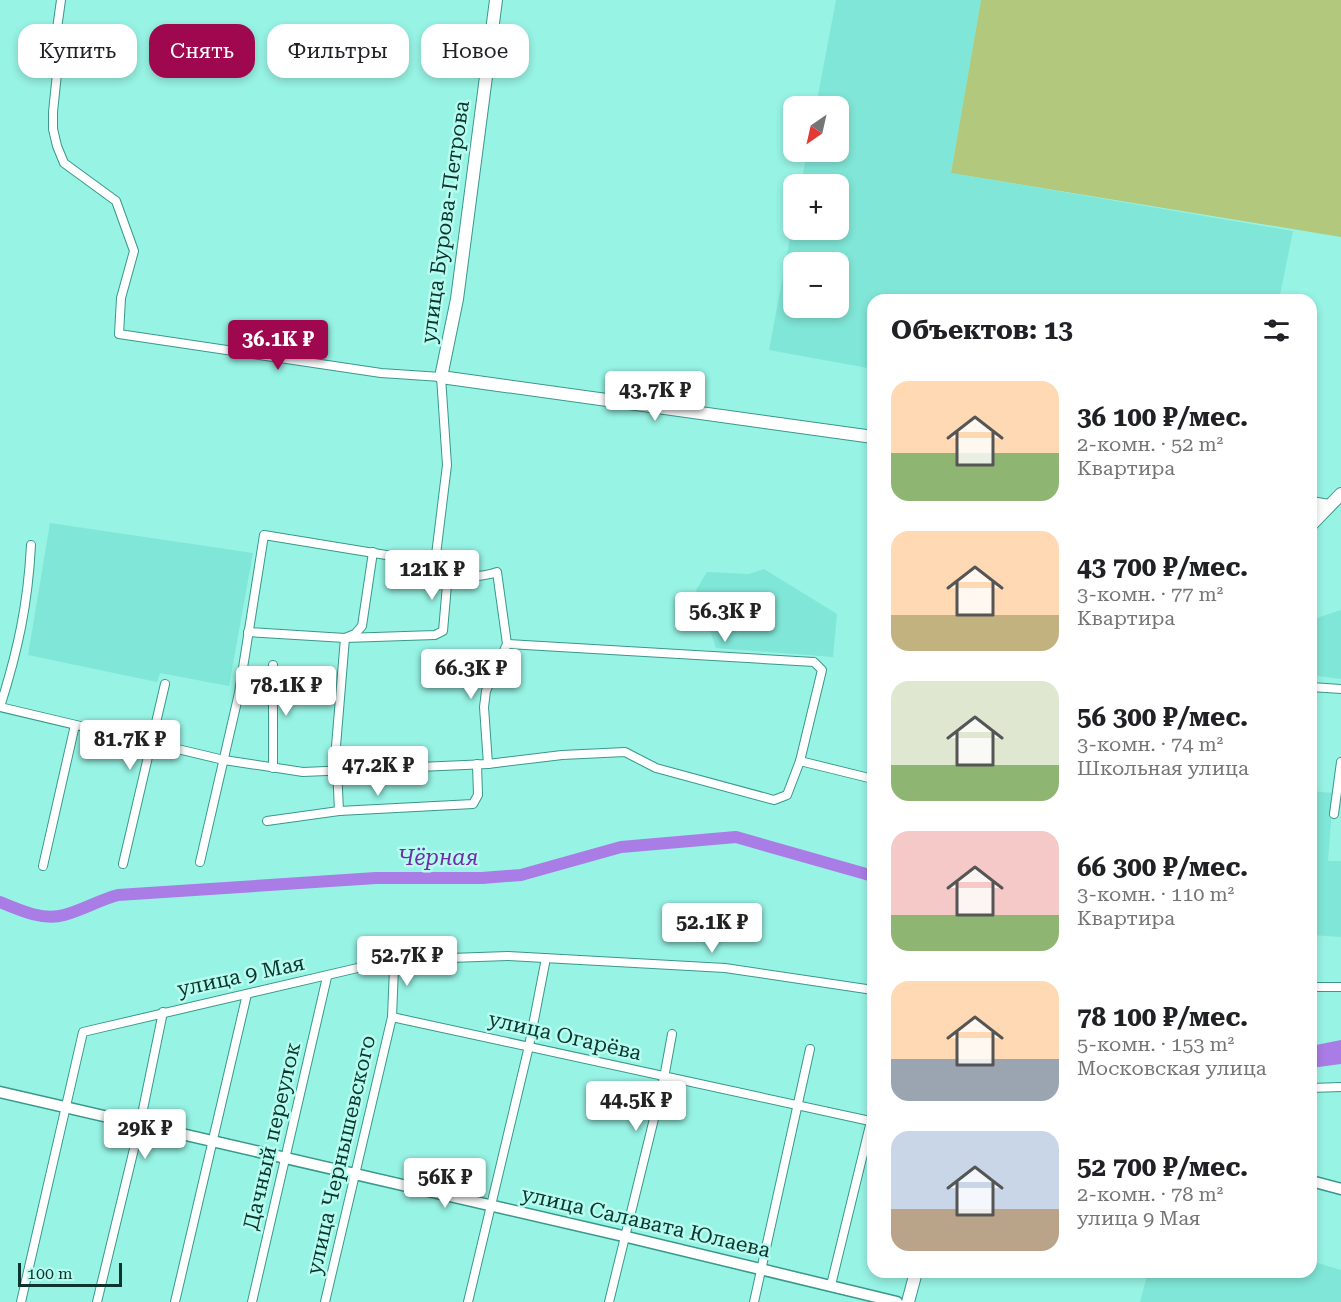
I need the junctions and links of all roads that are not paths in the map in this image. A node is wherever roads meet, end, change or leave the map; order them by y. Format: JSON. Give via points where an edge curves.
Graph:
{"nodes":[{"id":1,"x":61,"y":0,"type":"edge"},
{"id":2,"x":495,"y":0,"type":"edge"},
{"id":3,"x":441,"y":377,"type":"junction"},
{"id":4,"x":867,"y":436,"type":"edge"},
{"id":5,"x":1341,"y":494,"type":"edge"},
{"id":6,"x":1317,"y":504,"type":"edge"},
{"id":7,"x":1329,"y":506,"type":"junction"},
{"id":8,"x":1317,"y":519,"type":"edge"},
{"id":9,"x":31,"y":545,"type":"dead end"},
{"id":10,"x":373,"y":552,"type":"junction"},
{"id":11,"x":435,"y":563,"type":"junction"},
{"id":12,"x":448,"y":573,"type":"junction"},
{"id":13,"x":362,"y":626,"type":"junction"},
{"id":14,"x":248,"y":632,"type":"junction"},
{"id":15,"x":378,"y":636,"type":"junction"},
{"id":16,"x":345,"y":638,"type":"junction"},
{"id":17,"x":507,"y":644,"type":"junction"},
{"id":18,"x":273,"y":665,"type":"dead end"},
{"id":19,"x":165,"y":684,"type":"dead end"},
{"id":20,"x":1317,"y":687,"type":"edge"},
{"id":21,"x":1341,"y":688,"type":"edge"},
{"id":22,"x":0,"y":707,"type":"edge"},
{"id":23,"x":75,"y":725,"type":"junction"},
{"id":24,"x":150,"y":741,"type":"junction"},
{"id":25,"x":224,"y":760,"type":"junction"},
{"id":26,"x":800,"y":761,"type":"junction"},
{"id":27,"x":1341,"y":762,"type":"edge"},
{"id":28,"x":477,"y":764,"type":"junction"},
{"id":29,"x":488,"y":764,"type":"junction"},
{"id":30,"x":273,"y":768,"type":"junction"},
{"id":31,"x":337,"y":772,"type":"junction"},
{"id":32,"x":867,"y":778,"type":"edge"},
{"id":33,"x":339,"y":812,"type":"junction"},
{"id":34,"x":1334,"y":814,"type":"dead end"},
{"id":35,"x":267,"y":821,"type":"dead end"},
{"id":36,"x":200,"y":862,"type":"dead end"},
{"id":37,"x":123,"y":864,"type":"dead end"},
{"id":38,"x":43,"y":866,"type":"dead end"},
{"id":39,"x":546,"y":957,"type":"junction"},
{"id":40,"x":392,"y":960,"type":"junction"},
{"id":41,"x":327,"y":977,"type":"junction"},
{"id":42,"x":1317,"y":987,"type":"edge"},
{"id":43,"x":1341,"y":987,"type":"edge"},
{"id":44,"x":867,"y":989,"type":"edge"},
{"id":45,"x":247,"y":994,"type":"junction"},
{"id":46,"x":163,"y":1012,"type":"junction"},
{"id":47,"x":392,"y":1017,"type":"junction"},
{"id":48,"x":672,"y":1034,"type":"dead end"},
{"id":49,"x":529,"y":1046,"type":"junction"},
{"id":50,"x":810,"y":1049,"type":"dead end"},
{"id":51,"x":664,"y":1078,"type":"junction"},
{"id":52,"x":1341,"y":1087,"type":"edge"},
{"id":53,"x":1317,"y":1088,"type":"edge"},
{"id":54,"x":0,"y":1092,"type":"edge"},
{"id":55,"x":798,"y":1106,"type":"junction"},
{"id":56,"x":68,"y":1107,"type":"junction"},
{"id":57,"x":867,"y":1116,"type":"edge"},
{"id":58,"x":140,"y":1124,"type":"junction"},
{"id":59,"x":867,"y":1138,"type":"edge"},
{"id":60,"x":214,"y":1140,"type":"junction"},
{"id":61,"x":286,"y":1157,"type":"junction"},
{"id":62,"x":356,"y":1175,"type":"junction"},
{"id":63,"x":1317,"y":1183,"type":"edge"},
{"id":64,"x":1341,"y":1189,"type":"edge"},
{"id":65,"x":490,"y":1205,"type":"junction"},
{"id":66,"x":623,"y":1236,"type":"junction"},
{"id":67,"x":761,"y":1269,"type":"junction"},
{"id":68,"x":914,"y":1278,"type":"edge"},
{"id":69,"x":831,"y":1286,"type":"junction"},
{"id":70,"x":21,"y":1302,"type":"edge"},
{"id":71,"x":97,"y":1302,"type":"edge"},
{"id":72,"x":175,"y":1302,"type":"edge"},
{"id":73,"x":252,"y":1302,"type":"edge"},
{"id":74,"x":325,"y":1302,"type":"edge"},
{"id":75,"x":468,"y":1302,"type":"edge"},
{"id":76,"x":609,"y":1302,"type":"edge"},
{"id":77,"x":754,"y":1302,"type":"edge"},
{"id":78,"x":897,"y":1302,"type":"edge"},
{"id":79,"x":908,"y":1302,"type":"edge"}],
"edges":[{"from":1,"to":3,"type":"street","via":[[55,43],[59,54],[53,129],[64,163],[116,201],[134,251],[121,298],[118,334],[381,373]]},
{"from":2,"to":3,"type":"main road","name":"улица Бурова-Петрова","via":[[457,299]]},
{"from":3,"to":4,"type":"main road"},
{"from":3,"to":11,"type":"street","via":[[447,465]]},
{"from":5,"to":7,"type":"main road"},
{"from":6,"to":7,"type":"main road"},
{"from":7,"to":8,"type":"main road"},
{"from":9,"to":22,"type":"street","via":[[31,572],[19,645]]},
{"from":10,"to":11,"type":"street"},
{"from":10,"to":13,"type":"street"},
{"from":10,"to":14,"type":"street","via":[[264,535]]},
{"from":11,"to":12,"type":"street"},
{"from":12,"to":15,"type":"street","via":[[443,631],[435,635]]},
{"from":12,"to":17,"type":"street","via":[[482,577],[497,572]]},
{"from":13,"to":15,"type":"street"},
{"from":13,"to":16,"type":"street"},
{"from":14,"to":16,"type":"street"},
{"from":14,"to":25,"type":"street"},
{"from":15,"to":16,"type":"street"},
{"from":16,"to":31,"type":"street"},
{"from":17,"to":26,"type":"street","via":[[814,662],[822,670]]},
{"from":17,"to":29,"type":"street","via":[[486,691]]},
{"from":18,"to":30,"type":"street"},
{"from":19,"to":24,"type":"street"},
{"from":20,"to":21,"type":"street"},
{"from":22,"to":23,"type":"street"},
{"from":23,"to":24,"type":"street"},
{"from":23,"to":38,"type":"street"},
{"from":24,"to":25,"type":"street"},
{"from":24,"to":37,"type":"street"},
{"from":25,"to":30,"type":"street"},
{"from":25,"to":36,"type":"street"},
{"from":26,"to":29,"type":"street","via":[[787,795],[777,800],[656,768],[654,762],[625,752]]},
{"from":26,"to":32,"type":"street"},
{"from":27,"to":34,"type":"street"},
{"from":28,"to":29,"type":"street"},
{"from":28,"to":31,"type":"street"},
{"from":28,"to":33,"type":"street","via":[[478,795],[473,804]]},
{"from":30,"to":31,"type":"street"},
{"from":31,"to":33,"type":"street"},
{"from":33,"to":35,"type":"street"},
{"from":39,"to":40,"type":"street","name":"улица 9 Мая"},
{"from":39,"to":44,"type":"street","name":"улица 9 Мая","via":[[725,968]]},
{"from":39,"to":49,"type":"street"},
{"from":40,"to":41,"type":"street","name":"улица 9 Мая"},
{"from":40,"to":47,"type":"street","name":"улица Чернышевского"},
{"from":41,"to":45,"type":"street","name":"улица 9 Мая"},
{"from":41,"to":61,"type":"street","name":"Дачный переулок"},
{"from":42,"to":43,"type":"street"},
{"from":45,"to":46,"type":"street","name":"улица 9 Мая"},
{"from":45,"to":60,"type":"street"},
{"from":46,"to":56,"type":"street","name":"улица 9 Мая","via":[[83,1032]]},
{"from":46,"to":58,"type":"street"},
{"from":47,"to":49,"type":"street","name":"улица Огарёва"},
{"from":47,"to":62,"type":"street","name":"улица Чернышевского"},
{"from":48,"to":51,"type":"street"},
{"from":49,"to":51,"type":"street","name":"улица Огарёва"},
{"from":49,"to":65,"type":"street"},
{"from":50,"to":55,"type":"street"},
{"from":51,"to":55,"type":"street","name":"улица Огарёва"},
{"from":51,"to":66,"type":"street"},
{"from":52,"to":53,"type":"street"},
{"from":54,"to":56,"type":"street","name":"улица Салавата Юлаева"},
{"from":55,"to":57,"type":"street","name":"улица Огарёва"},
{"from":55,"to":67,"type":"street"},
{"from":56,"to":58,"type":"street","name":"улица Салавата Юлаева"},
{"from":56,"to":70,"type":"street"},
{"from":58,"to":60,"type":"street","name":"улица Салавата Юлаева"},
{"from":58,"to":71,"type":"street"},
{"from":59,"to":69,"type":"street"},
{"from":60,"to":61,"type":"street","name":"улица Салавата Юлаева"},
{"from":60,"to":72,"type":"street"},
{"from":61,"to":62,"type":"street","name":"улица Салавата Юлаева"},
{"from":61,"to":73,"type":"street","name":"Дачный переулок"},
{"from":62,"to":65,"type":"street","name":"улица Салавата Юлаева"},
{"from":62,"to":74,"type":"street","name":"улица Чернышевского"},
{"from":63,"to":64,"type":"street"},
{"from":65,"to":66,"type":"street","name":"улица Салавата Юлаева"},
{"from":65,"to":75,"type":"street"},
{"from":66,"to":67,"type":"street","name":"улица Салавата Юлаева"},
{"from":66,"to":76,"type":"street"},
{"from":67,"to":69,"type":"street","name":"улица Салавата Юлаева"},
{"from":67,"to":77,"type":"street"},
{"from":68,"to":79,"type":"main road"},
{"from":69,"to":78,"type":"street","name":"улица Салавата Юлаева"}]}
